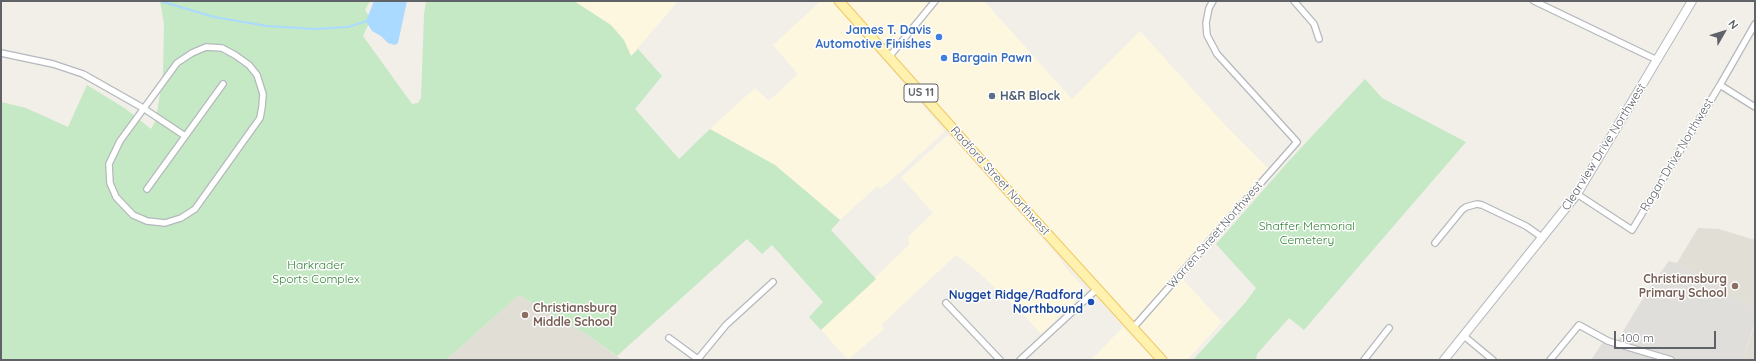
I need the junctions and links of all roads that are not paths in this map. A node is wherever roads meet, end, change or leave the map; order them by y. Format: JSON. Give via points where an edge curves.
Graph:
{"nodes":[{"id":1,"x":839,"y":1,"type":"edge"},
{"id":2,"x":935,"y":1,"type":"edge"},
{"id":3,"x":1212,"y":1,"type":"edge"},
{"id":4,"x":1294,"y":1,"type":"edge"},
{"id":5,"x":1534,"y":1,"type":"edge"},
{"id":6,"x":1692,"y":1,"type":"edge"},
{"id":7,"x":1755,"y":24,"type":"edge"},
{"id":8,"x":1319,"y":39,"type":"dead end"},
{"id":9,"x":1,"y":53,"type":"edge"},
{"id":10,"x":889,"y":57,"type":"junction"},
{"id":11,"x":1657,"y":60,"type":"junction"},
{"id":12,"x":223,"y":84,"type":"dead end"},
{"id":13,"x":1720,"y":85,"type":"junction"},
{"id":14,"x":1755,"y":107,"type":"edge"},
{"id":15,"x":143,"y":108,"type":"junction"},
{"id":16,"x":185,"y":136,"type":"junction"},
{"id":17,"x":147,"y":189,"type":"dead end"},
{"id":18,"x":1577,"y":194,"type":"junction"},
{"id":19,"x":1543,"y":238,"type":"junction"},
{"id":20,"x":1435,"y":243,"type":"dead end"},
{"id":21,"x":773,"y":282,"type":"dead end"},
{"id":22,"x":1097,"y":289,"type":"junction"},
{"id":23,"x":946,"y":303,"type":"dead end"},
{"id":24,"x":1133,"y":328,"type":"junction"},
{"id":25,"x":1389,"y":328,"type":"dead end"},
{"id":26,"x":1464,"y":336,"type":"junction"},
{"id":27,"x":669,"y":338,"type":"dead end"},
{"id":28,"x":698,"y":359,"type":"edge"},
{"id":29,"x":1000,"y":360,"type":"edge"},
{"id":30,"x":1020,"y":360,"type":"edge"},
{"id":31,"x":1162,"y":360,"type":"edge"},
{"id":32,"x":1364,"y":360,"type":"edge"},
{"id":33,"x":1444,"y":360,"type":"edge"},
{"id":34,"x":1493,"y":360,"type":"edge"},
{"id":35,"x":1550,"y":360,"type":"edge"},
{"id":36,"x":1671,"y":360,"type":"edge"}],
"edges":[{"from":1,"to":10,"type":"main road","name":"Radford Street Northwest","number":"US 11"},
{"from":2,"to":10,"type":"street"},
{"from":3,"to":24,"type":"street","name":"Warren Street Northwest","via":[[1206,23],[1207,35],[1217,54],[1297,142]]},
{"from":4,"to":8,"type":"street","via":[[1314,24]]},
{"from":5,"to":11,"type":"street"},
{"from":6,"to":11,"type":"street","name":"Clearview Drive Northwest"},
{"from":7,"to":13,"type":"street","name":"Ragan Drive Northwest"},
{"from":9,"to":15,"type":"street","via":[[53,64],[83,74]]},
{"from":10,"to":22,"type":"main road","name":"Radford Street Northwest","number":"US 11"},
{"from":11,"to":18,"type":"street","name":"Clearview Drive Northwest"},
{"from":12,"to":16,"type":"street"},
{"from":13,"to":14,"type":"street"},
{"from":13,"to":18,"type":"street","name":"Ragan Drive Northwest","via":[[1632,230]]},
{"from":15,"to":15,"type":"street","via":[[177,63],[206,47],[222,48],[249,65],[257,75],[262,94],[260,118],[195,209],[181,218],[165,223],[147,221],[133,215],[116,197],[110,184],[108,164],[120,141]]},
{"from":15,"to":16,"type":"street"},
{"from":16,"to":17,"type":"street"},
{"from":18,"to":19,"type":"street","name":"Clearview Drive Northwest"},
{"from":19,"to":20,"type":"street","via":[[1526,226],[1477,204],[1462,210]]},
{"from":19,"to":26,"type":"street","name":"Clearview Drive Northwest"},
{"from":21,"to":28,"type":"street","via":[[726,325]]},
{"from":22,"to":24,"type":"main road","name":"Radford Street Northwest","number":"US 11"},
{"from":22,"to":30,"type":"street"},
{"from":23,"to":29,"type":"street"},
{"from":24,"to":31,"type":"main road","name":"Radford Street Northwest","number":"US 11"},
{"from":25,"to":32,"type":"street"},
{"from":26,"to":33,"type":"street","name":"Clearview Drive Northwest"},
{"from":26,"to":34,"type":"street"},
{"from":27,"to":28,"type":"street"},
{"from":35,"to":36,"type":"street","via":[[1579,325],[1608,341]]}]}
